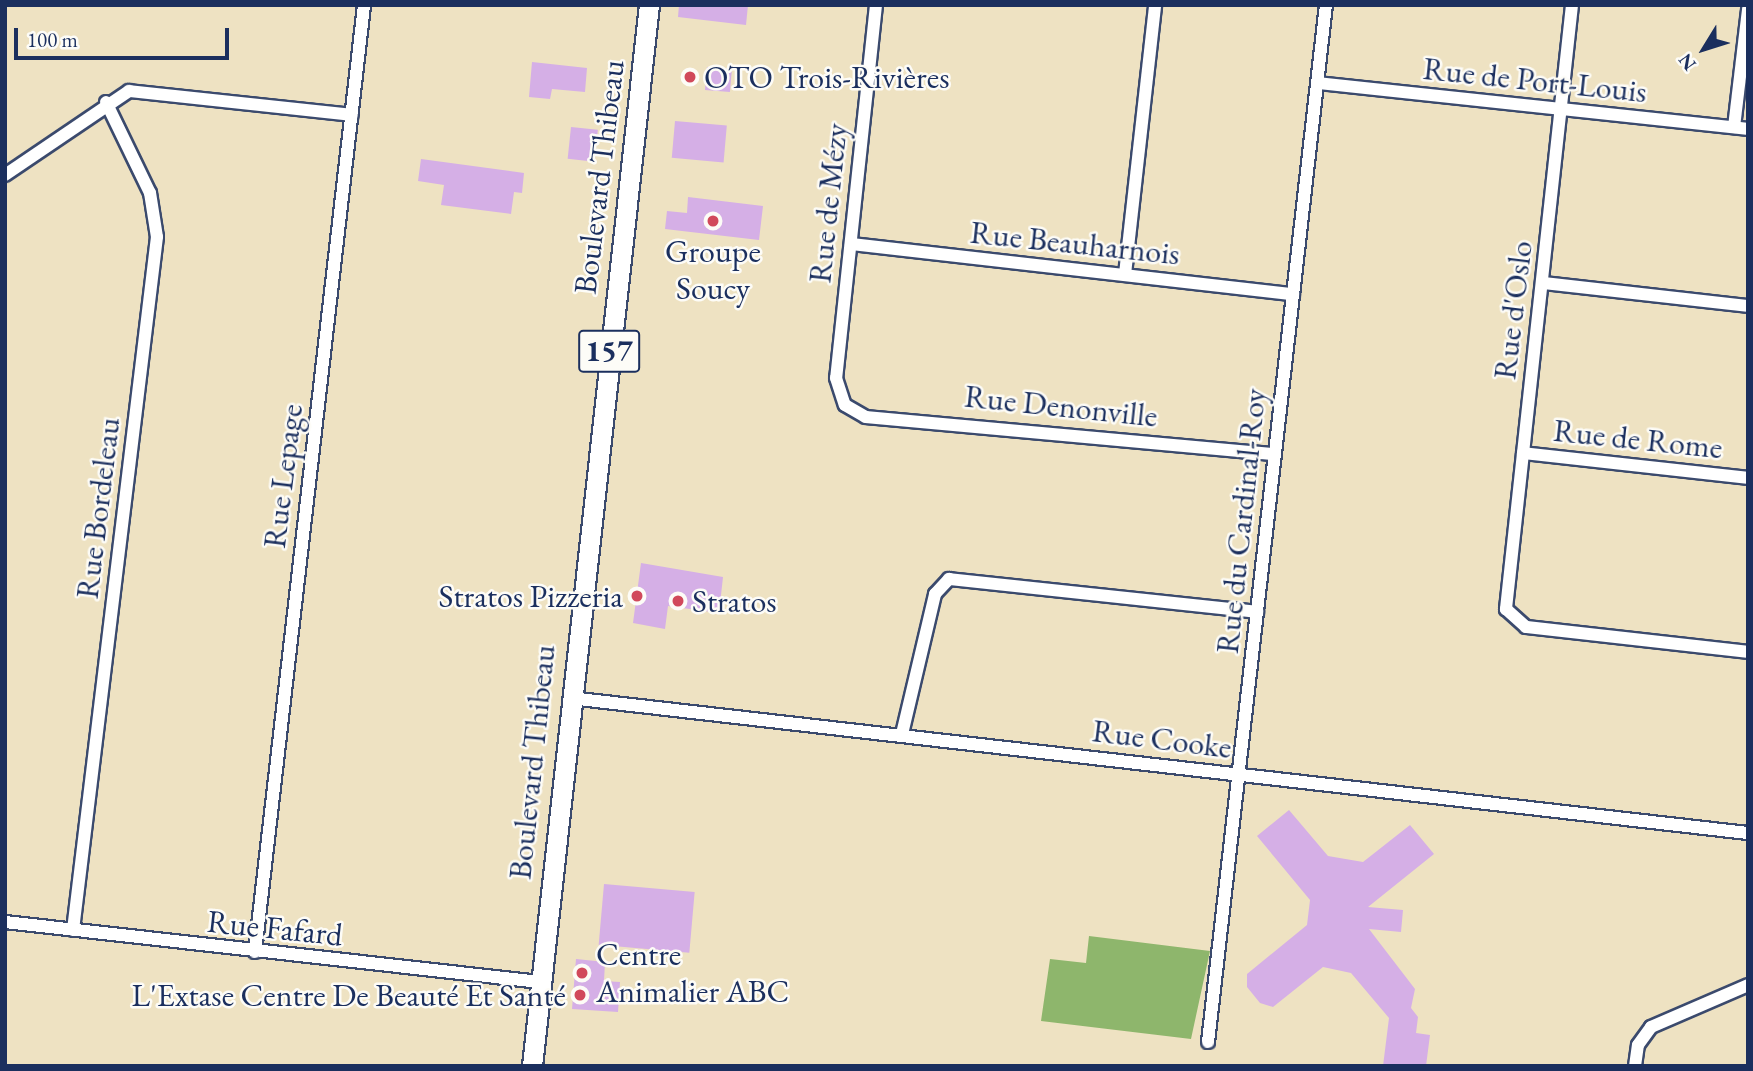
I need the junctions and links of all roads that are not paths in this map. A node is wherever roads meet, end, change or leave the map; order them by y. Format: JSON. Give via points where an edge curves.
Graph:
{"nodes":[{"id":1,"x":364,"y":5,"type":"edge"},
{"id":2,"x":649,"y":5,"type":"edge"},
{"id":3,"x":876,"y":5,"type":"edge"},
{"id":4,"x":1156,"y":5,"type":"edge"},
{"id":5,"x":1326,"y":5,"type":"edge"},
{"id":6,"x":1572,"y":5,"type":"edge"},
{"id":7,"x":1748,"y":9,"type":"edge"},
{"id":8,"x":1318,"y":83,"type":"junction"},
{"id":9,"x":106,"y":102,"type":"junction"},
{"id":10,"x":1561,"y":110,"type":"junction"},
{"id":11,"x":352,"y":115,"type":"junction"},
{"id":12,"x":1741,"y":128,"type":"edge"},
{"id":13,"x":5,"y":175,"type":"edge"},
{"id":14,"x":850,"y":244,"type":"junction"},
{"id":15,"x":1125,"y":274,"type":"junction"},
{"id":16,"x":1543,"y":283,"type":"junction"},
{"id":17,"x":1293,"y":294,"type":"junction"},
{"id":18,"x":1748,"y":306,"type":"edge"},
{"id":19,"x":845,"y":405,"type":"joint"},
{"id":20,"x":1523,"y":453,"type":"junction"},
{"id":21,"x":1274,"y":454,"type":"junction"},
{"id":22,"x":1748,"y":478,"type":"edge"},
{"id":23,"x":1257,"y":612,"type":"junction"},
{"id":24,"x":1748,"y":652,"type":"edge"},
{"id":25,"x":570,"y":698,"type":"junction"},
{"id":26,"x":902,"y":734,"type":"junction"},
{"id":27,"x":1239,"y":775,"type":"junction"},
{"id":28,"x":1748,"y":833,"type":"edge"},
{"id":29,"x":5,"y":922,"type":"edge"},
{"id":30,"x":73,"y":930,"type":"junction"},
{"id":31,"x":255,"y":952,"type":"junction"},
{"id":32,"x":540,"y":982,"type":"junction"},
{"id":33,"x":1748,"y":985,"type":"edge"},
{"id":34,"x":1208,"y":1042,"type":"dead end"},
{"id":35,"x":532,"y":1066,"type":"edge"},
{"id":36,"x":1635,"y":1066,"type":"edge"}],
"edges":[{"from":1,"to":11,"type":"street","name":"Rue Lepage"},
{"from":2,"to":25,"type":"main road","name":"Boulevard Thibeau","number":"157"},
{"from":3,"to":14,"type":"street","name":"Rue de Mézy"},
{"from":4,"to":15,"type":"street"},
{"from":5,"to":8,"type":"street","name":"Rue du Cardinal-Roy"},
{"from":6,"to":10,"type":"street","name":"Rue d'Oslo"},
{"from":7,"to":12,"type":"street"},
{"from":8,"to":10,"type":"street","name":"Rue de Port-Louis"},
{"from":8,"to":17,"type":"street","name":"Rue du Cardinal-Roy"},
{"from":9,"to":11,"type":"street","via":[[149,90]]},
{"from":9,"to":13,"type":"street"},
{"from":9,"to":30,"type":"street","name":"Rue Bordeleau","via":[[150,193],[157,237]]},
{"from":10,"to":12,"type":"street","name":"Rue de Port-Louis"},
{"from":10,"to":16,"type":"street","name":"Rue d'Oslo"},
{"from":11,"to":31,"type":"street","name":"Rue Lepage"},
{"from":14,"to":15,"type":"street","name":"Rue Beauharnois"},
{"from":14,"to":19,"type":"street","name":"Rue de Mézy","via":[[836,378]]},
{"from":15,"to":17,"type":"street","name":"Rue Beauharnois"},
{"from":16,"to":18,"type":"street"},
{"from":16,"to":20,"type":"street","name":"Rue d'Oslo"},
{"from":17,"to":21,"type":"street","name":"Rue du Cardinal-Roy"},
{"from":19,"to":21,"type":"street","name":"Rue Denonville","via":[[873,418]]},
{"from":20,"to":22,"type":"street","name":"Rue de Rome"},
{"from":20,"to":24,"type":"street","name":"Rue d'Oslo","via":[[1506,603],[1511,619],[1526,627]]},
{"from":21,"to":23,"type":"street","name":"Rue du Cardinal-Roy"},
{"from":23,"to":26,"type":"street","via":[[949,579],[935,594]]},
{"from":23,"to":27,"type":"street","name":"Rue du Cardinal-Roy"},
{"from":25,"to":26,"type":"street","name":"Rue Cooke"},
{"from":25,"to":32,"type":"main road","name":"Boulevard Thibeau","number":"157"},
{"from":26,"to":27,"type":"street","name":"Rue Cooke"},
{"from":27,"to":28,"type":"street","name":"Rue Cooke"},
{"from":27,"to":34,"type":"street","name":"Rue du Cardinal-Roy"},
{"from":29,"to":30,"type":"street","name":"Rue Fafard"},
{"from":30,"to":31,"type":"street","name":"Rue Fafard"},
{"from":31,"to":32,"type":"street","name":"Rue Fafard"},
{"from":32,"to":35,"type":"main road","name":"Boulevard Thibeau","number":"157"},
{"from":33,"to":36,"type":"street","via":[[1651,1027],[1638,1045]]}]}
